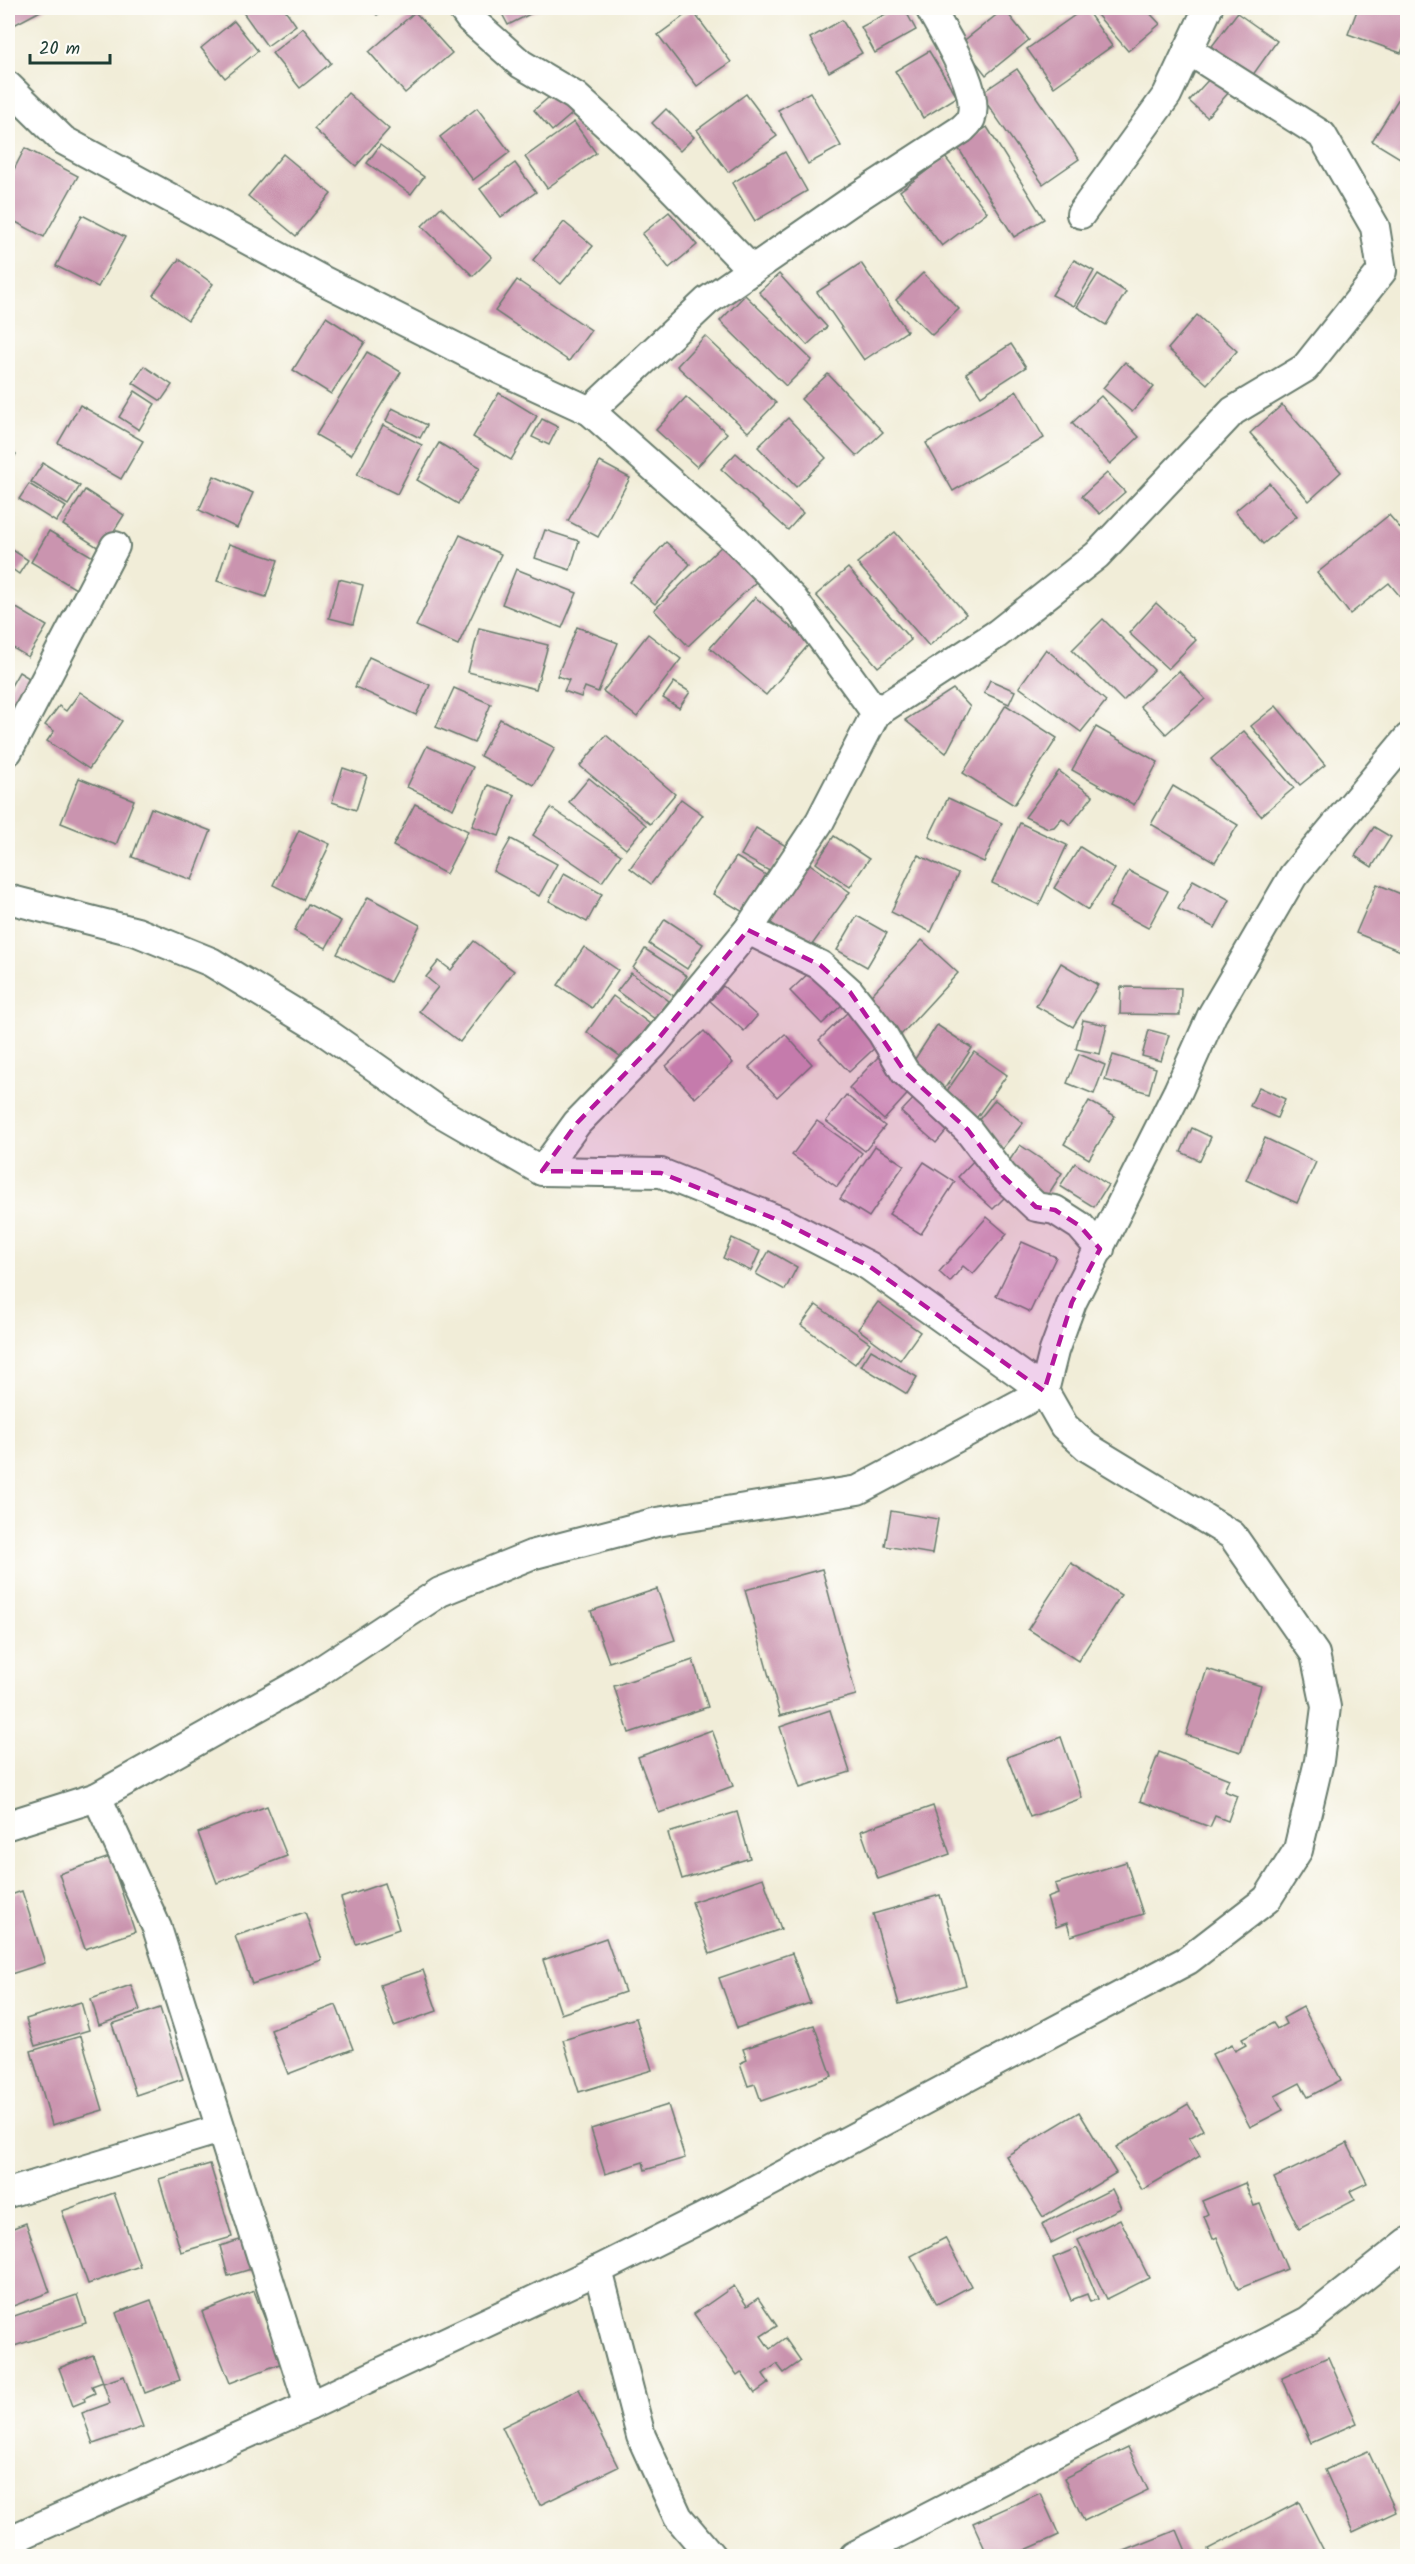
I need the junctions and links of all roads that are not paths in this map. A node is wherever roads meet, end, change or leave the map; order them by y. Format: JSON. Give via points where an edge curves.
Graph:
{"nodes":[{"id":1,"x":462,"y":8,"type":"edge"},
{"id":2,"x":930,"y":8,"type":"edge"},
{"id":3,"x":1208,"y":8,"type":"edge"},
{"id":4,"x":1188,"y":50,"type":"junction"},
{"id":5,"x":8,"y":86,"type":"edge"},
{"id":6,"x":1081,"y":214,"type":"dead end"},
{"id":7,"x":752,"y":270,"type":"junction"},
{"id":8,"x":590,"y":411,"type":"junction"},
{"id":9,"x":115,"y":546,"type":"dead end"},
{"id":10,"x":876,"y":714,"type":"junction"},
{"id":11,"x":1407,"y":738,"type":"edge"},
{"id":12,"x":8,"y":750,"type":"edge"},
{"id":13,"x":8,"y":899,"type":"edge"},
{"id":14,"x":748,"y":930,"type":"junction"},
{"id":15,"x":542,"y":1171,"type":"junction"},
{"id":16,"x":1100,"y":1249,"type":"junction"},
{"id":17,"x":1044,"y":1391,"type":"junction"},
{"id":18,"x":97,"y":1797,"type":"junction"},
{"id":19,"x":8,"y":1825,"type":"edge"},
{"id":20,"x":220,"y":2129,"type":"junction"},
{"id":21,"x":8,"y":2193,"type":"edge"},
{"id":22,"x":1407,"y":2242,"type":"edge"},
{"id":23,"x":598,"y":2270,"type":"junction"},
{"id":24,"x":309,"y":2406,"type":"junction"},
{"id":25,"x":8,"y":2541,"type":"edge"},
{"id":26,"x":711,"y":2556,"type":"edge"},
{"id":27,"x":854,"y":2556,"type":"edge"}],
"edges":[{"from":1,"to":7,"type":"street","via":[[521,64],[575,96]]},
{"from":2,"to":7,"type":"street","via":[[964,74],[972,100],[971,119],[962,129]]},
{"from":3,"to":4,"type":"street"},
{"from":4,"to":6,"type":"street","via":[[1167,95]]},
{"from":4,"to":10,"type":"street","via":[[1322,135],[1375,227],[1382,271],[1305,368],[1233,411],[1097,555],[997,634]]},
{"from":5,"to":8,"type":"street","via":[[63,140],[322,280]]},
{"from":7,"to":8,"type":"street","via":[[707,301]]},
{"from":8,"to":10,"type":"street","via":[[737,541],[793,598]]},
{"from":9,"to":12,"type":"street"},
{"from":10,"to":14,"type":"street","via":[[820,821]]},
{"from":11,"to":16,"type":"street","via":[[1293,876],[1212,1015]]},
{"from":13,"to":15,"type":"street","via":[[137,932],[211,962],[318,1027],[438,1112]]},
{"from":14,"to":15,"type":"street","via":[[653,1045],[577,1123]]},
{"from":14,"to":16,"type":"street","via":[[820,965],[850,992],[882,1033],[905,1072],[968,1130],[1003,1176],[1036,1207],[1055,1210],[1080,1226]]},
{"from":15,"to":17,"type":"street","via":[[662,1173],[783,1222],[869,1266]]},
{"from":16,"to":17,"type":"street","via":[[1072,1302]]},
{"from":17,"to":18,"type":"street","via":[[858,1490],[657,1522],[531,1555],[440,1592],[311,1677]]},
{"from":17,"to":23,"type":"street","via":[[1064,1426],[1087,1446],[1232,1535],[1315,1654],[1326,1707],[1319,1761],[1298,1850],[1267,1899],[1188,1960]]},
{"from":18,"to":19,"type":"street"},
{"from":18,"to":20,"type":"street","via":[[157,1928]]},
{"from":20,"to":21,"type":"street"},
{"from":20,"to":24,"type":"street"},
{"from":22,"to":27,"type":"street","via":[[1308,2321]]},
{"from":23,"to":24,"type":"street"},
{"from":23,"to":26,"type":"street","via":[[641,2436],[678,2517]]},
{"from":24,"to":25,"type":"street"}]}
